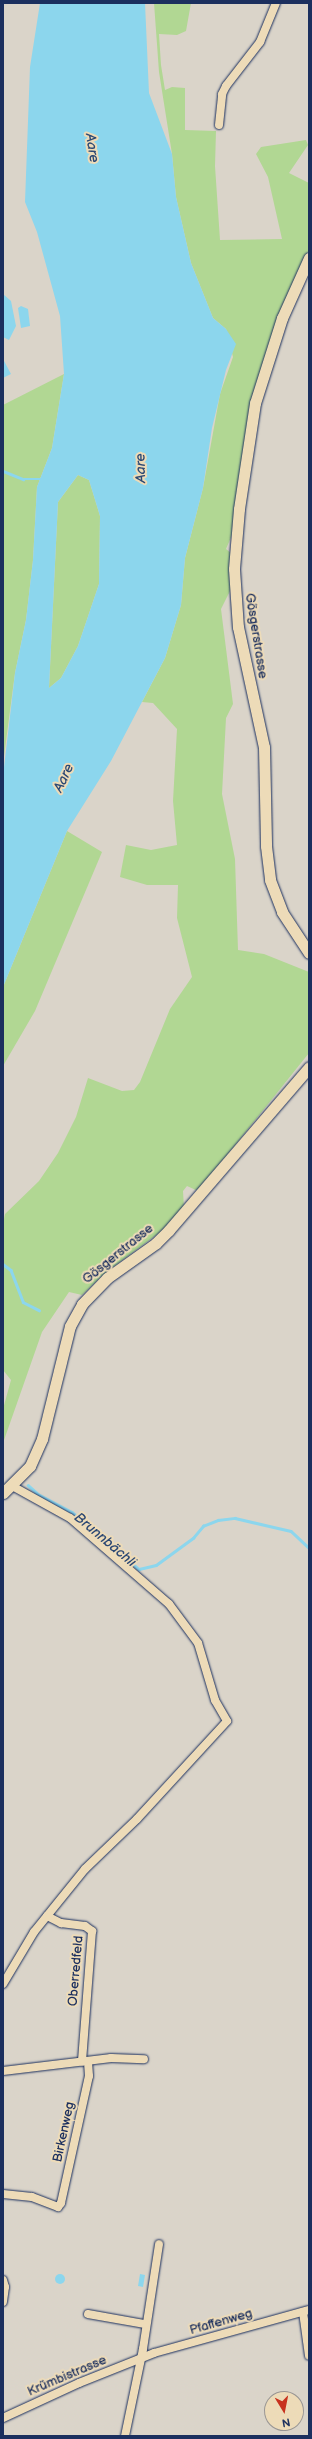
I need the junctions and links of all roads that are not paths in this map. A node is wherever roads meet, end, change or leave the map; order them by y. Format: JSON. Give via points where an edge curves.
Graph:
{"nodes":[{"id":1,"x":276,"y":3,"type":"edge"},
{"id":2,"x":219,"y":125,"type":"dead end"},
{"id":3,"x":309,"y":258,"type":"edge"},
{"id":4,"x":309,"y":953,"type":"edge"},
{"id":5,"x":309,"y":1066,"type":"edge"},
{"id":6,"x":12,"y":1486,"type":"junction"},
{"id":7,"x":3,"y":1493,"type":"edge"},
{"id":8,"x":47,"y":1916,"type":"junction"},
{"id":9,"x":3,"y":1984,"type":"edge"},
{"id":10,"x":144,"y":2060,"type":"dead end"},
{"id":11,"x":85,"y":2062,"type":"junction"},
{"id":12,"x":3,"y":2071,"type":"edge"},
{"id":13,"x":3,"y":2194,"type":"edge"},
{"id":14,"x":159,"y":2244,"type":"dead end"},
{"id":15,"x":3,"y":2280,"type":"edge"},
{"id":16,"x":3,"y":2302,"type":"edge"},
{"id":17,"x":306,"y":2311,"type":"edge"},
{"id":18,"x":88,"y":2314,"type":"dead end"},
{"id":19,"x":145,"y":2324,"type":"junction"},
{"id":20,"x":309,"y":2356,"type":"edge"},
{"id":21,"x":141,"y":2358,"type":"junction"},
{"id":22,"x":3,"y":2418,"type":"edge"},
{"id":23,"x":125,"y":2436,"type":"edge"}],
"edges":[{"from":1,"to":2,"type":"street","via":[[260,42],[222,94]]},
{"from":3,"to":4,"type":"main road","name":"Gösgerstrasse","via":[[282,318],[264,368],[248,437],[235,546],[234,588],[242,648],[264,747],[266,846],[270,880],[282,912]]},
{"from":5,"to":6,"type":"main road","name":"Gösgerstrasse","via":[[169,1230],[156,1243],[103,1281],[82,1304],[70,1326],[42,1439],[30,1466]]},
{"from":6,"to":7,"type":"main road","name":"Gösgerstrasse"},
{"from":6,"to":8,"type":"street","via":[[70,1518],[169,1604],[198,1643],[215,1700],[227,1721],[137,1819],[92,1862]]},
{"from":8,"to":9,"type":"street"},
{"from":8,"to":11,"type":"street","name":"Oberredfeld","via":[[85,1926],[92,1931]]},
{"from":10,"to":11,"type":"street","via":[[111,2058]]},
{"from":11,"to":12,"type":"street"},
{"from":11,"to":13,"type":"street","name":"Birkenweg","via":[[89,2076],[61,2203],[58,2207],[32,2197]]},
{"from":14,"to":19,"type":"street"},
{"from":15,"to":16,"type":"street","via":[[6,2287]]},
{"from":17,"to":20,"type":"street"},
{"from":17,"to":21,"type":"street","name":"Pfaffenweg"},
{"from":18,"to":19,"type":"street"},
{"from":19,"to":21,"type":"street"},
{"from":21,"to":22,"type":"street","name":"Krümbistrasse"},
{"from":21,"to":23,"type":"street"}]}
